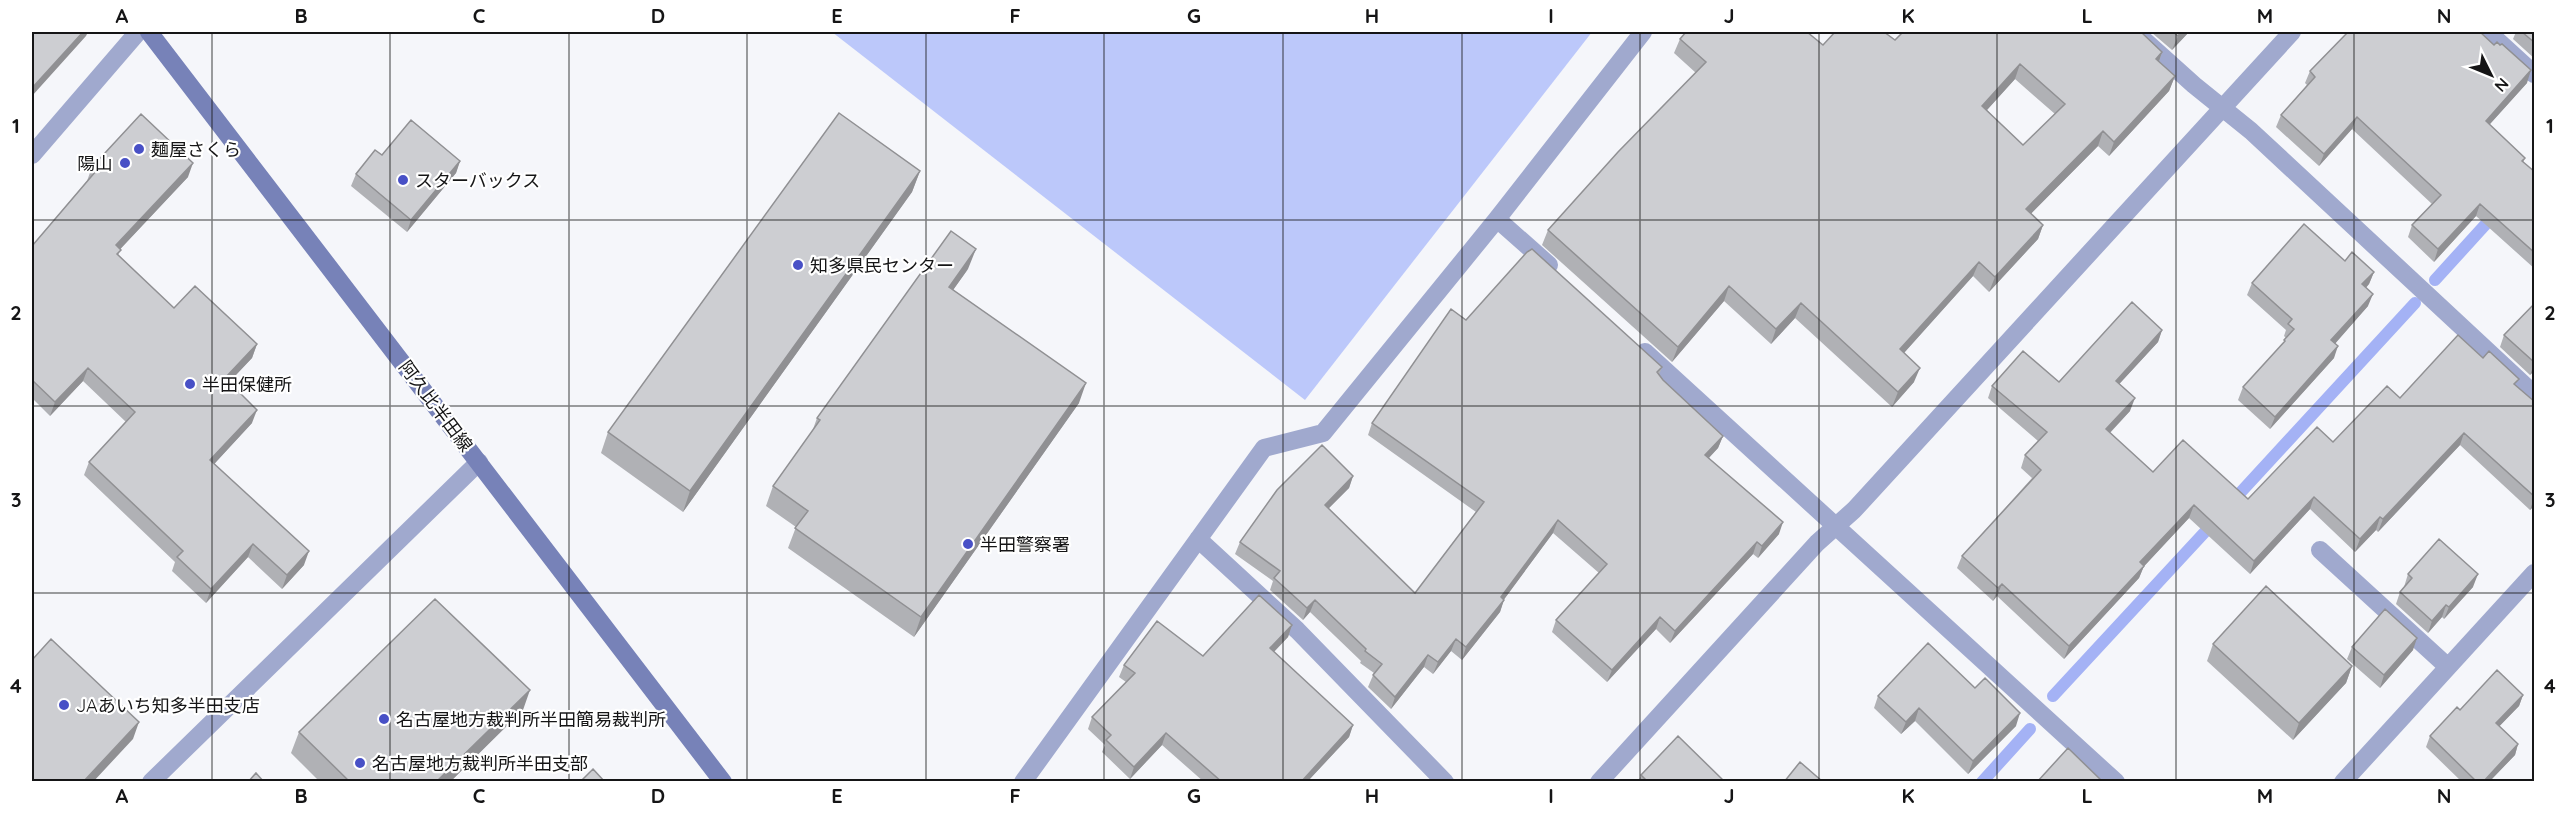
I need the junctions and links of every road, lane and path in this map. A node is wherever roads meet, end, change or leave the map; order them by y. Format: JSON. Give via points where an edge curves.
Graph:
{"nodes":[{"id":1,"x":138,"y":32,"type":"edge"},
{"id":2,"x":149,"y":32,"type":"edge"},
{"id":3,"x":1643,"y":32,"type":"edge"},
{"id":4,"x":2135,"y":32,"type":"edge"},
{"id":5,"x":2292,"y":32,"type":"edge"},
{"id":6,"x":2488,"y":32,"type":"edge"},
{"id":7,"x":2535,"y":75,"type":"edge"},
{"id":8,"x":2222,"y":108,"type":"junction"},
{"id":9,"x":32,"y":155,"type":"edge"},
{"id":10,"x":1497,"y":219,"type":"junction"},
{"id":11,"x":1558,"y":274,"type":"edge"},
{"id":12,"x":1629,"y":338,"type":"edge"},
{"id":13,"x":2535,"y":394,"type":"edge"},
{"id":14,"x":478,"y":462,"type":"junction"},
{"id":15,"x":1836,"y":525,"type":"junction"},
{"id":16,"x":1198,"y":539,"type":"junction"},
{"id":17,"x":2320,"y":550,"type":"dead end"},
{"id":18,"x":2535,"y":573,"type":"edge"},
{"id":19,"x":2448,"y":667,"type":"junction"},
{"id":20,"x":151,"y":782,"type":"edge"},
{"id":21,"x":723,"y":782,"type":"edge"},
{"id":22,"x":1023,"y":782,"type":"edge"},
{"id":23,"x":1445,"y":782,"type":"edge"},
{"id":24,"x":1599,"y":782,"type":"edge"},
{"id":25,"x":2116,"y":782,"type":"edge"},
{"id":26,"x":2343,"y":782,"type":"edge"}],
"edges":[{"from":1,"to":9,"type":"street"},
{"from":2,"to":14,"type":"main road","name":"阿久比半田線"},
{"from":3,"to":10,"type":"street"},
{"from":4,"to":8,"type":"street"},
{"from":5,"to":8,"type":"street"},
{"from":6,"to":7,"type":"street"},
{"from":8,"to":13,"type":"street"},
{"from":8,"to":15,"type":"street","via":[[1870,493]]},
{"from":10,"to":11,"type":"street"},
{"from":10,"to":16,"type":"street","via":[[1323,433],[1264,448]]},
{"from":12,"to":15,"type":"street"},
{"from":14,"to":20,"type":"street"},
{"from":14,"to":21,"type":"main road","name":"阿久比半田線"},
{"from":15,"to":24,"type":"street"},
{"from":15,"to":25,"type":"street"},
{"from":16,"to":22,"type":"street"},
{"from":16,"to":23,"type":"street","via":[[1297,630]]},
{"from":17,"to":19,"type":"street"},
{"from":18,"to":19,"type":"street"},
{"from":19,"to":26,"type":"street"}]}
